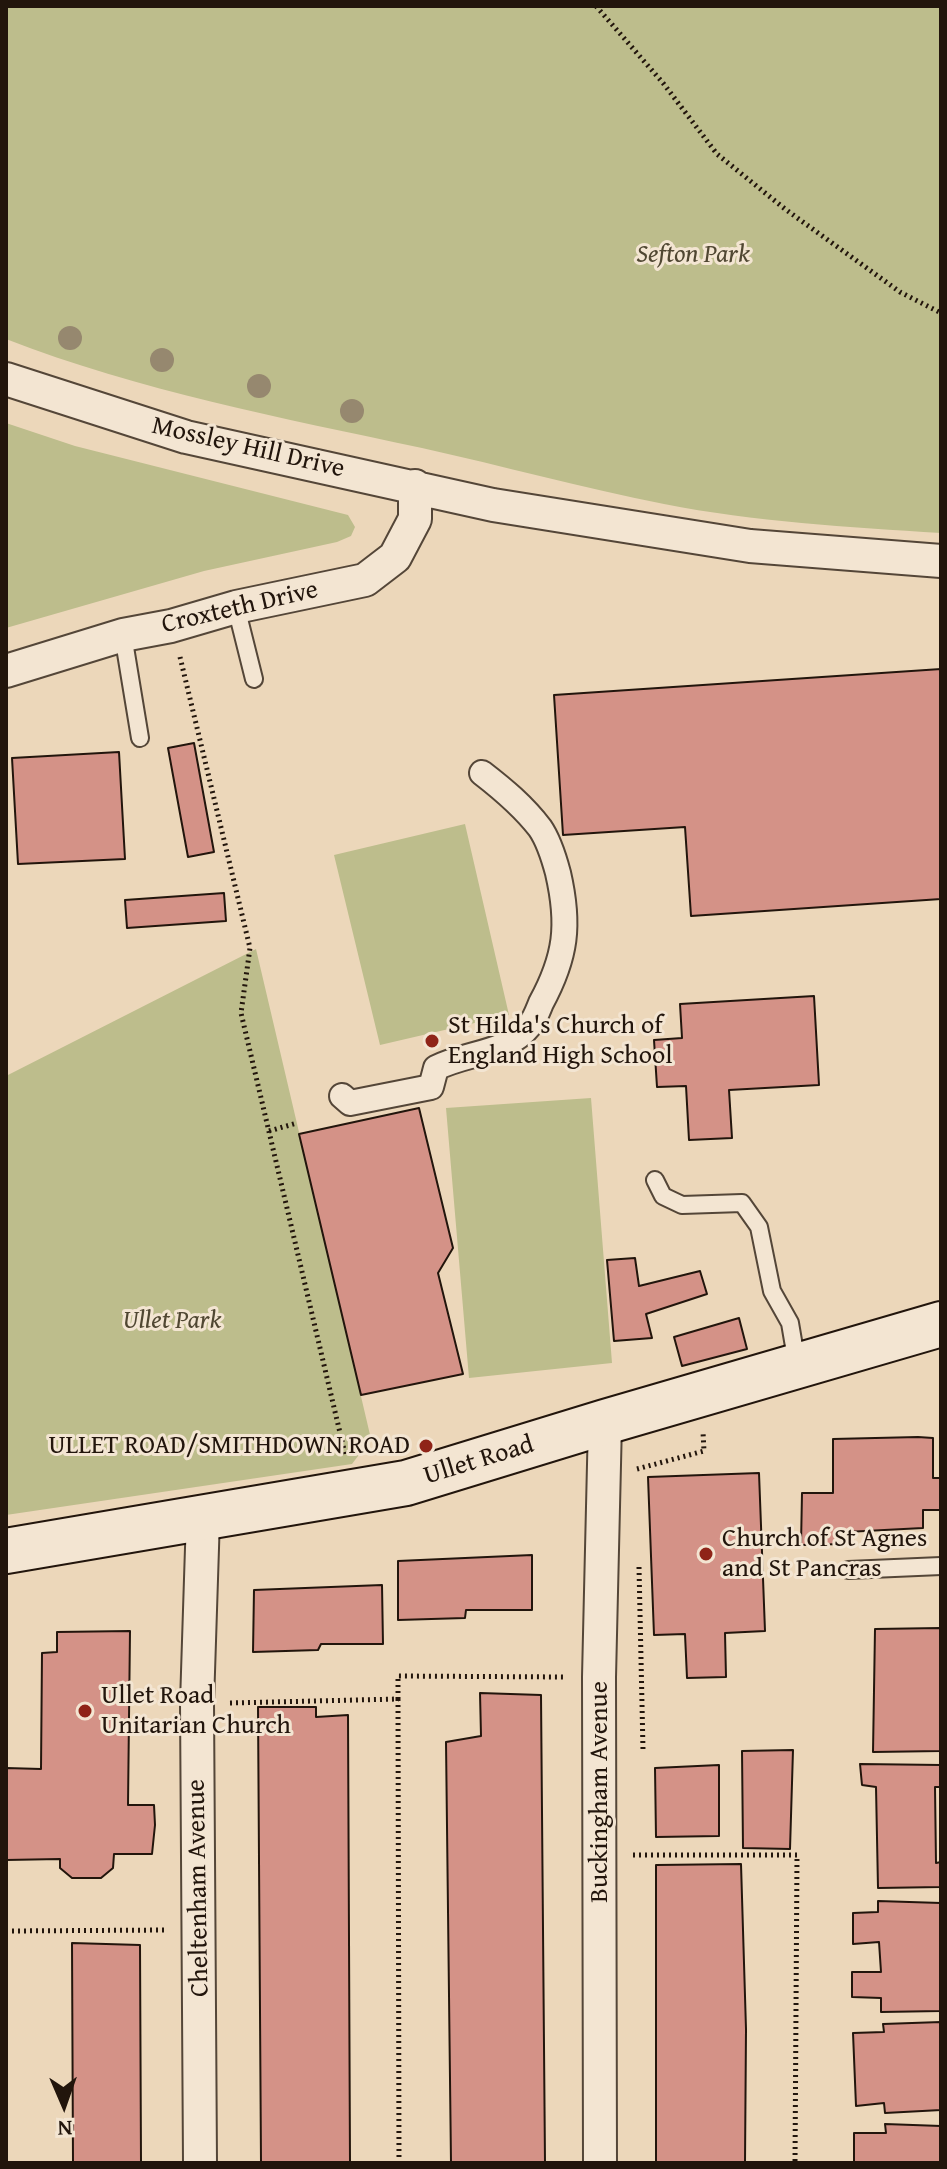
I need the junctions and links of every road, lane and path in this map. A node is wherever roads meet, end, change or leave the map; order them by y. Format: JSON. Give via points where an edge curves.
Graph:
{"nodes":[{"id":1,"x":596,"y":6,"type":"edge"},
{"id":2,"x":941,"y":313,"type":"edge"},
{"id":3,"x":6,"y":379,"type":"edge"},
{"id":4,"x":415,"y":486,"type":"junction"},
{"id":5,"x":941,"y":561,"type":"edge"},
{"id":6,"x":236,"y":607,"type":"junction"},
{"id":7,"x":171,"y":626,"type":"junction"},
{"id":8,"x":123,"y":635,"type":"junction"},
{"id":9,"x":6,"y":671,"type":"edge"},
{"id":10,"x":254,"y":679,"type":"dead end"},
{"id":11,"x":140,"y":738,"type":"dead end"},
{"id":12,"x":482,"y":773,"type":"dead end"},
{"id":13,"x":342,"y":1096,"type":"dead end"},
{"id":14,"x":297,"y":1123,"type":"dead end"},
{"id":15,"x":269,"y":1131,"type":"junction"},
{"id":16,"x":655,"y":1180,"type":"dead end"},
{"id":17,"x":941,"y":1324,"type":"edge"},
{"id":18,"x":798,"y":1366,"type":"junction"},
{"id":19,"x":703,"y":1393,"type":"junction"},
{"id":20,"x":605,"y":1422,"type":"junction"},
{"id":21,"x":637,"y":1483,"type":"dead end"},
{"id":22,"x":354,"y":1492,"type":"junction"},
{"id":23,"x":203,"y":1517,"type":"junction"},
{"id":24,"x":6,"y":1551,"type":"edge"},
{"id":25,"x":639,"y":1562,"type":"dead end"},
{"id":26,"x":941,"y":1566,"type":"edge"},
{"id":27,"x":848,"y":1570,"type":"dead end"},
{"id":28,"x":599,"y":1677,"type":"junction"},
{"id":29,"x":398,"y":1699,"type":"junction"},
{"id":30,"x":197,"y":1703,"type":"junction"},
{"id":31,"x":643,"y":1750,"type":"dead end"},
{"id":32,"x":600,"y":1855,"type":"junction"},
{"id":33,"x":200,"y":1930,"type":"junction"},
{"id":34,"x":6,"y":1931,"type":"edge"},
{"id":35,"x":200,"y":2163,"type":"edge"},
{"id":36,"x":399,"y":2163,"type":"edge"},
{"id":37,"x":600,"y":2163,"type":"edge"},
{"id":38,"x":795,"y":2163,"type":"edge"}],
"edges":[{"from":1,"to":2,"type":"path","via":[[717,154],[900,292]]},
{"from":3,"to":4,"type":"street","name":"Mossley Hill Drive","via":[[186,437]]},
{"from":4,"to":5,"type":"street","name":"Mossley Hill Drive","via":[[493,505],[750,546]]},
{"from":4,"to":6,"type":"street","name":"Croxteth Drive","via":[[415,519],[402,544],[395,557],[365,580]]},
{"from":6,"to":7,"type":"street","name":"Croxteth Drive"},
{"from":6,"to":10,"type":"lane"},
{"from":7,"to":8,"type":"street","name":"Croxteth Drive"},
{"from":7,"to":15,"type":"path","via":[[250,948],[241,1013]]},
{"from":8,"to":9,"type":"street","name":"Croxteth Drive"},
{"from":8,"to":11,"type":"lane"},
{"from":12,"to":13,"type":"street","via":[[515,798],[542,830],[554,858],[566,924],[558,969],[529,1026],[508,1043],[436,1068],[431,1087],[350,1103]]},
{"from":14,"to":15,"type":"path"},
{"from":15,"to":22,"type":"path"},
{"from":16,"to":18,"type":"lane","via":[[663,1196],[682,1205],[742,1203],[759,1227],[772,1291],[790,1323]]},
{"from":17,"to":18,"type":"main road","name":"Ullet Road"},
{"from":18,"to":19,"type":"main road","name":"Ullet Road"},
{"from":19,"to":20,"type":"main road","name":"Ullet Road"},
{"from":19,"to":21,"type":"path","via":[[704,1451],[637,1467]]},
{"from":20,"to":22,"type":"main road","name":"Ullet Road","via":[[406,1483]]},
{"from":20,"to":28,"type":"street","name":"Buckingham Avenue"},
{"from":22,"to":23,"type":"main road","name":"Ullet Road"},
{"from":23,"to":24,"type":"main road","name":"Ullet Road"},
{"from":23,"to":30,"type":"street","name":"Cheltenham Avenue"},
{"from":25,"to":31,"type":"path"},
{"from":26,"to":27,"type":"lane"},
{"from":28,"to":29,"type":"path","via":[[398,1676]]},
{"from":28,"to":32,"type":"street","name":"Buckingham Avenue"},
{"from":29,"to":30,"type":"path"},
{"from":29,"to":36,"type":"path"},
{"from":30,"to":33,"type":"street","name":"Cheltenham Avenue"},
{"from":32,"to":37,"type":"street","name":"Buckingham Avenue"},
{"from":32,"to":38,"type":"path","via":[[797,1855]]},
{"from":33,"to":34,"type":"path"},
{"from":33,"to":35,"type":"street","name":"Cheltenham Avenue"}]}
